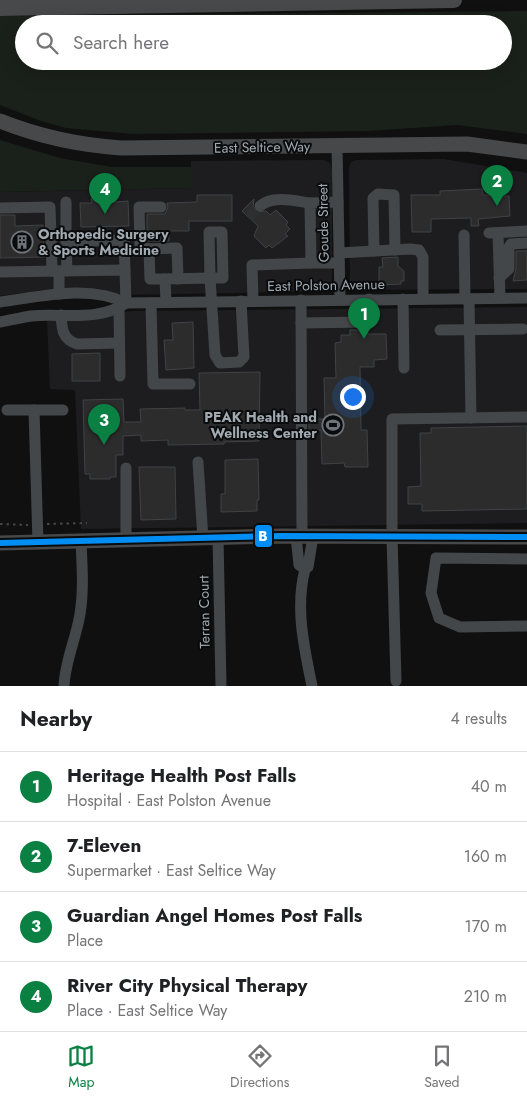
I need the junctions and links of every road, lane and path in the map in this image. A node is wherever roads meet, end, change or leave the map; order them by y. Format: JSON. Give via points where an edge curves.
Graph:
{"nodes":[{"id":1,"x":454,"y":0,"type":"edge"},
{"id":2,"x":0,"y":8,"type":"edge"},
{"id":3,"x":0,"y":121,"type":"edge"},
{"id":4,"x":337,"y":145,"type":"junction"},
{"id":5,"x":527,"y":152,"type":"edge"},
{"id":6,"x":66,"y":202,"type":"dead end"},
{"id":7,"x":338,"y":202,"type":"junction"},
{"id":8,"x":310,"y":203,"type":"junction"},
{"id":9,"x":260,"y":206,"type":"tunnel mouth"},
{"id":10,"x":161,"y":207,"type":"dead end"},
{"id":11,"x":0,"y":208,"type":"edge"},
{"id":12,"x":527,"y":231,"type":"edge"},
{"id":13,"x":464,"y":235,"type":"dead end"},
{"id":14,"x":66,"y":242,"type":"junction"},
{"id":15,"x":527,"y":243,"type":"edge"},
{"id":16,"x":149,"y":249,"type":"junction"},
{"id":17,"x":395,"y":250,"type":"junction"},
{"id":18,"x":374,"y":251,"type":"junction"},
{"id":19,"x":339,"y":258,"type":"junction"},
{"id":20,"x":311,"y":263,"type":"junction"},
{"id":21,"x":125,"y":270,"type":"junction"},
{"id":22,"x":59,"y":271,"type":"junction"},
{"id":23,"x":0,"y":272,"type":"edge"},
{"id":24,"x":499,"y":278,"type":"junction"},
{"id":25,"x":165,"y":279,"type":"junction"},
{"id":26,"x":178,"y":279,"type":"junction"},
{"id":27,"x":59,"y":294,"type":"junction"},
{"id":28,"x":500,"y":298,"type":"junction"},
{"id":29,"x":527,"y":298,"type":"edge"},
{"id":30,"x":369,"y":299,"type":"junction"},
{"id":31,"x":402,"y":299,"type":"junction"},
{"id":32,"x":423,"y":299,"type":"junction"},
{"id":33,"x":467,"y":299,"type":"junction"},
{"id":34,"x":301,"y":300,"type":"junction"},
{"id":35,"x":340,"y":300,"type":"junction"},
{"id":36,"x":247,"y":301,"type":"junction"},
{"id":37,"x":0,"y":302,"type":"edge"},
{"id":38,"x":166,"y":302,"type":"junction"},
{"id":39,"x":210,"y":302,"type":"junction"},
{"id":40,"x":151,"y":303,"type":"junction"},
{"id":41,"x":122,"y":306,"type":"junction"},
{"id":42,"x":61,"y":315,"type":"junction"},
{"id":43,"x":0,"y":322,"type":"edge"},
{"id":44,"x":301,"y":322,"type":"junction"},
{"id":45,"x":469,"y":329,"type":"junction"},
{"id":46,"x":523,"y":329,"type":"dead end"},
{"id":47,"x":440,"y":330,"type":"dead end"},
{"id":48,"x":119,"y":343,"type":"junction"},
{"id":49,"x":404,"y":368,"type":"dead end"},
{"id":50,"x":120,"y":376,"type":"dead end"},
{"id":51,"x":190,"y":384,"type":"dead end"},
{"id":52,"x":6,"y":410,"type":"dead end"},
{"id":53,"x":34,"y":410,"type":"junction"},
{"id":54,"x":63,"y":410,"type":"dead end"},
{"id":55,"x":527,"y":417,"type":"edge"},
{"id":56,"x":471,"y":418,"type":"junction"},
{"id":57,"x":198,"y":462,"type":"dead end"},
{"id":58,"x":126,"y":468,"type":"dead end"},
{"id":59,"x":304,"y":536,"type":"junction"},
{"id":60,"x":392,"y":536,"type":"junction"},
{"id":61,"x":218,"y":537,"type":"junction"},
{"id":62,"x":527,"y":537,"type":"edge"},
{"id":63,"x":203,"y":539,"type":"junction"},
{"id":64,"x":126,"y":540,"type":"junction"},
{"id":65,"x":81,"y":541,"type":"junction"},
{"id":66,"x":0,"y":542,"type":"edge"},
{"id":67,"x":38,"y":542,"type":"junction"},
{"id":68,"x":527,"y":559,"type":"edge"},
{"id":69,"x":304,"y":568,"type":"junction"},
{"id":70,"x":527,"y":626,"type":"edge"},
{"id":71,"x":396,"y":681,"type":"dead end"},
{"id":72,"x":64,"y":686,"type":"edge"},
{"id":73,"x":221,"y":686,"type":"edge"},
{"id":74,"x":312,"y":686,"type":"edge"}],
"edges":[{"from":1,"to":2,"type":"highway"},
{"from":3,"to":4,"type":"main road","name":"East Seltice Way","via":[[54,139],[121,148]]},
{"from":4,"to":5,"type":"main road","name":"East Seltice Way","via":[[468,144]]},
{"from":4,"to":7,"type":"street","name":"Goude Street"},
{"from":6,"to":14,"type":"street"},
{"from":7,"to":8,"type":"street"},
{"from":7,"to":19,"type":"street","name":"Goude Street"},
{"from":8,"to":9,"type":"street","via":[[280,200],[267,201]]},
{"from":8,"to":20,"type":"street"},
{"from":10,"to":16,"type":"street","via":[[139,207],[140,246]]},
{"from":11,"to":22,"type":"street","via":[[50,207]]},
{"from":12,"to":24,"type":"street","via":[[494,233]]},
{"from":13,"to":33,"type":"street"},
{"from":14,"to":21,"type":"street","via":[[124,240]]},
{"from":14,"to":22,"type":"street"},
{"from":15,"to":24,"type":"street","via":[[509,247],[509,269]]},
{"from":16,"to":25,"type":"street","via":[[150,279]]},
{"from":16,"to":26,"type":"street","via":[[177,248]]},
{"from":17,"to":18,"type":"street"},
{"from":17,"to":18,"type":"street","via":[[394,198],[390,193],[373,198]]},
{"from":17,"to":32,"type":"street","via":[[410,249],[422,253]]},
{"from":18,"to":19,"type":"street"},
{"from":19,"to":20,"type":"street"},
{"from":19,"to":35,"type":"street","name":"Goude Street"},
{"from":20,"to":36,"type":"street","via":[[252,264]]},
{"from":21,"to":22,"type":"street"},
{"from":21,"to":41,"type":"street"},
{"from":22,"to":23,"type":"street"},
{"from":22,"to":27,"type":"street"},
{"from":24,"to":28,"type":"street"},
{"from":25,"to":26,"type":"street"},
{"from":25,"to":38,"type":"street"},
{"from":26,"to":39,"type":"street","via":[[210,278]]},
{"from":27,"to":37,"type":"street","name":"East Polston Avenue"},
{"from":27,"to":41,"type":"street","name":"East Polston Avenue","via":[[108,296]]},
{"from":28,"to":29,"type":"street","name":"East Polston Avenue"},
{"from":28,"to":33,"type":"street","name":"East Polston Avenue"},
{"from":30,"to":31,"type":"street","name":"East Polston Avenue"},
{"from":30,"to":35,"type":"street","name":"East Polston Avenue"},
{"from":30,"to":44,"type":"street","via":[[369,319],[365,322]]},
{"from":31,"to":32,"type":"street","name":"East Polston Avenue"},
{"from":31,"to":49,"type":"street"},
{"from":32,"to":33,"type":"street","name":"East Polston Avenue"},
{"from":33,"to":45,"type":"street"},
{"from":34,"to":35,"type":"street","name":"East Polston Avenue"},
{"from":34,"to":36,"type":"street","name":"East Polston Avenue"},
{"from":34,"to":44,"type":"street"},
{"from":36,"to":39,"type":"street","name":"East Polston Avenue"},
{"from":36,"to":39,"type":"street","via":[[244,357],[239,362],[220,363],[215,356]]},
{"from":38,"to":39,"type":"street","name":"East Polston Avenue"},
{"from":38,"to":40,"type":"street","name":"East Polston Avenue"},
{"from":40,"to":41,"type":"street","name":"East Polston Avenue"},
{"from":40,"to":51,"type":"street","via":[[153,384]]},
{"from":41,"to":42,"type":"street","name":"East Polston Avenue","via":[[94,314]]},
{"from":41,"to":48,"type":"street"},
{"from":42,"to":43,"type":"street","name":"East Polston Avenue"},
{"from":42,"to":48,"type":"street","via":[[64,335],[72,342]]},
{"from":44,"to":59,"type":"street"},
{"from":45,"to":46,"type":"street"},
{"from":45,"to":47,"type":"street"},
{"from":45,"to":56,"type":"street"},
{"from":48,"to":50,"type":"street"},
{"from":52,"to":53,"type":"street"},
{"from":53,"to":54,"type":"street"},
{"from":53,"to":67,"type":"street"},
{"from":55,"to":56,"type":"street"},
{"from":56,"to":60,"type":"street","via":[[392,419]]},
{"from":57,"to":63,"type":"street"},
{"from":58,"to":64,"type":"street"},
{"from":59,"to":60,"type":"main road"},
{"from":59,"to":61,"type":"main road"},
{"from":59,"to":69,"type":"street","via":[[299,564]]},
{"from":59,"to":69,"type":"street","via":[[311,558]]},
{"from":60,"to":62,"type":"main road"},
{"from":60,"to":71,"type":"street"},
{"from":61,"to":63,"type":"main road"},
{"from":61,"to":73,"type":"street","name":"Terran Court"},
{"from":63,"to":64,"type":"main road"},
{"from":64,"to":65,"type":"main road"},
{"from":65,"to":67,"type":"main road"},
{"from":65,"to":72,"type":"street","via":[[80,615]]},
{"from":66,"to":67,"type":"main road"},
{"from":68,"to":70,"type":"street","via":[[436,558],[431,593],[438,618],[460,626]]},
{"from":69,"to":74,"type":"street","via":[[301,634]]}]}
